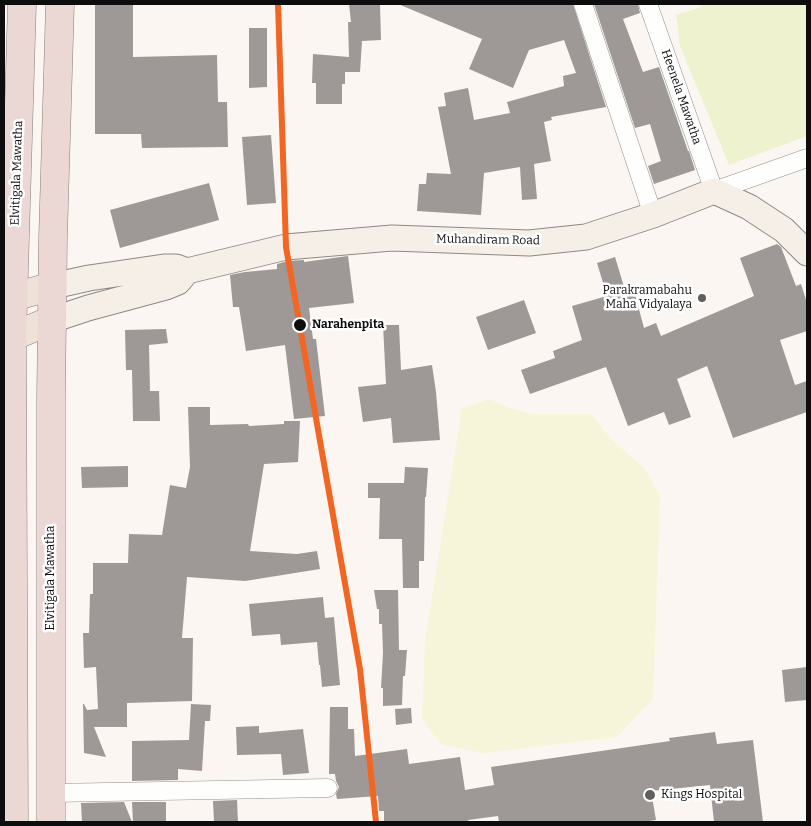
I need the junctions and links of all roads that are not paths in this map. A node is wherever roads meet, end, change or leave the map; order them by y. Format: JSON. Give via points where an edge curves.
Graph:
{"nodes":[{"id":1,"x":22,"y":4,"type":"edge"},
{"id":2,"x":60,"y":4,"type":"edge"},
{"id":3,"x":583,"y":4,"type":"edge"},
{"id":4,"x":648,"y":4,"type":"edge"},
{"id":5,"x":807,"y":158,"type":"edge"},
{"id":6,"x":714,"y":191,"type":"junction"},
{"id":7,"x":653,"y":215,"type":"junction"},
{"id":8,"x":807,"y":253,"type":"edge"},
{"id":9,"x":188,"y":271,"type":"junction"},
{"id":10,"x":53,"y":286,"type":"junction"},
{"id":11,"x":10,"y":298,"type":"edge"},
{"id":12,"x":52,"y":320,"type":"junction"},
{"id":13,"x":8,"y":339,"type":"edge"},
{"id":14,"x":328,"y":788,"type":"dead end"},
{"id":15,"x":51,"y":793,"type":"junction"},
{"id":16,"x":14,"y":822,"type":"edge"},
{"id":17,"x":51,"y":822,"type":"edge"}],
"edges":[{"from":1,"to":11,"type":"highway","name":"Elvitigala Mawatha"},
{"from":2,"to":10,"type":"highway","name":"Elvitigala Mawatha"},
{"from":3,"to":7,"type":"street"},
{"from":4,"to":6,"type":"street","name":"Heenela Mawatha"},
{"from":5,"to":6,"type":"street","name":"Muhandiram Road"},
{"from":6,"to":7,"type":"street","name":"Muhandiram Road"},
{"from":6,"to":8,"type":"street","via":[[749,207],[784,230]]},
{"from":7,"to":9,"type":"street","name":"Muhandiram Road","via":[[586,237],[529,243],[392,238],[286,247]]},
{"from":9,"to":10,"type":"street","name":"Muhandiram Road","via":[[164,267]]},
{"from":9,"to":12,"type":"street","name":"Muhandiram Road","via":[[178,282],[166,287]]},
{"from":10,"to":11,"type":"main road"},
{"from":10,"to":12,"type":"highway","name":"Elvitigala Mawatha"},
{"from":11,"to":13,"type":"highway","name":"Elvitigala Mawatha"},
{"from":12,"to":13,"type":"main road"},
{"from":12,"to":15,"type":"highway","name":"Elvitigala Mawatha"},
{"from":13,"to":16,"type":"highway","name":"Elvitigala Mawatha"},
{"from":14,"to":15,"type":"street"},
{"from":15,"to":17,"type":"highway","name":"Elvitigala Mawatha"}]}
